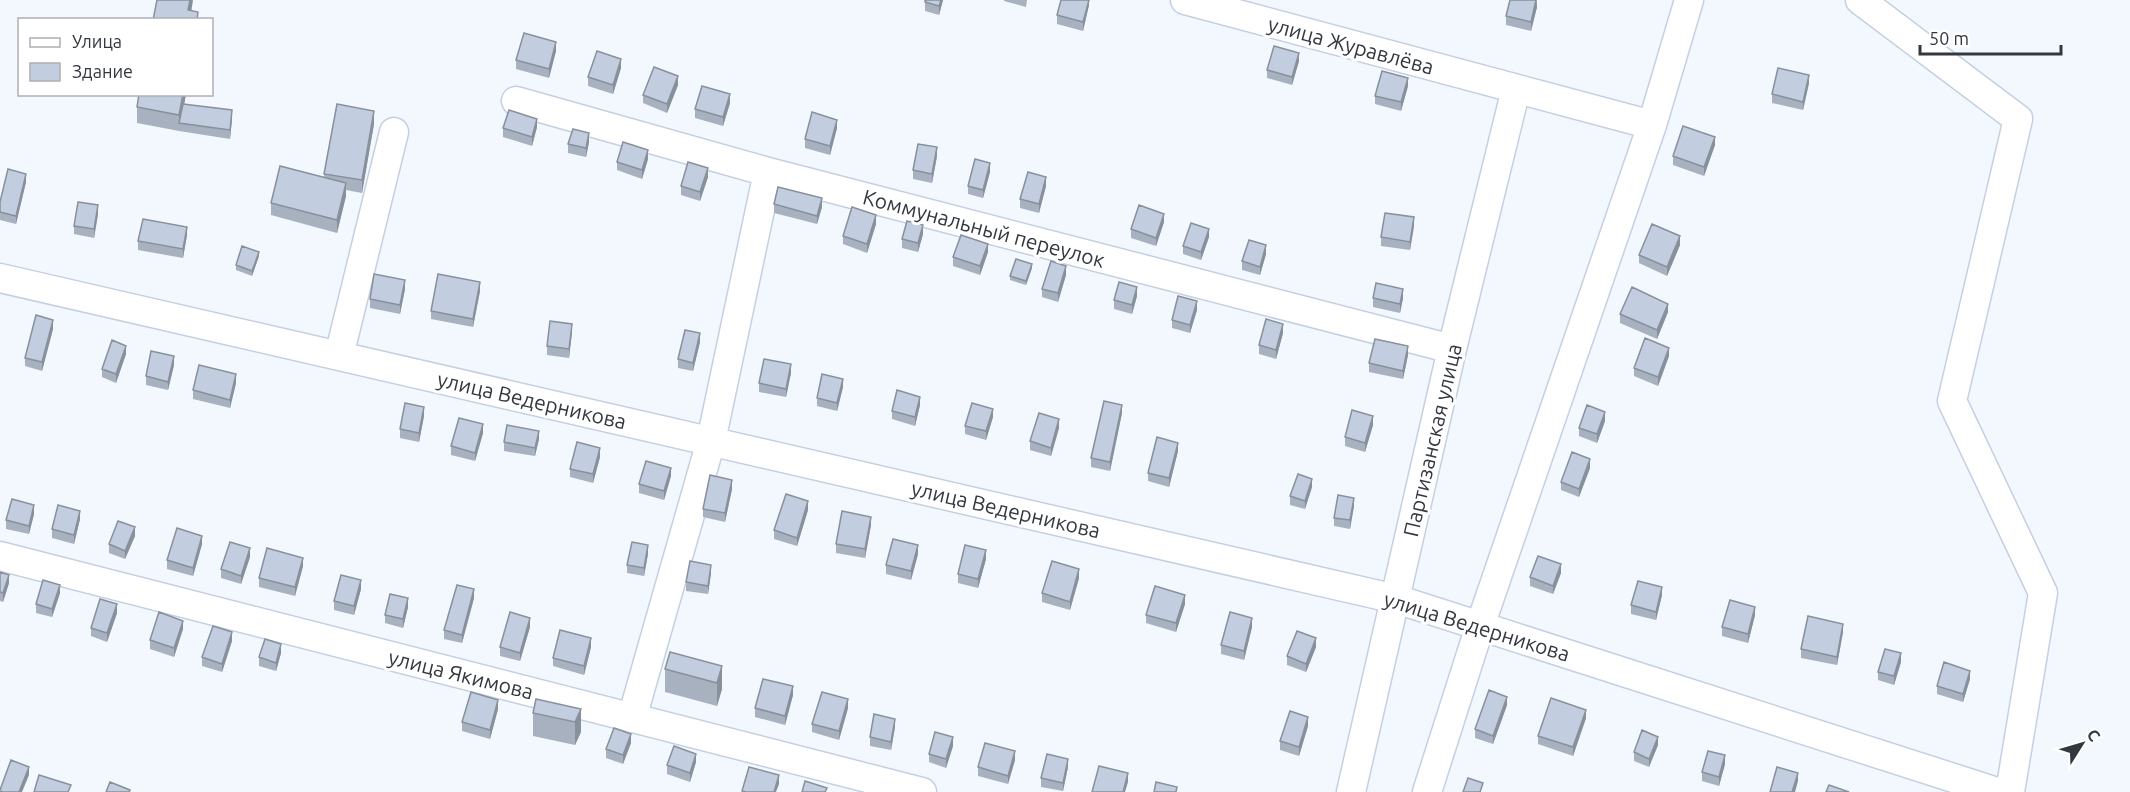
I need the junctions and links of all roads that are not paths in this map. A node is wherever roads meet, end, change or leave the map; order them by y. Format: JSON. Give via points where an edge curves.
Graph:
{"nodes":[{"id":1,"x":1185,"y":0,"type":"edge"},
{"id":2,"x":1689,"y":0,"type":"edge"},
{"id":3,"x":1860,"y":0,"type":"edge"},
{"id":4,"x":1516,"y":89,"type":"junction"},
{"id":5,"x":516,"y":101,"type":"dead end"},
{"id":6,"x":1652,"y":125,"type":"junction"},
{"id":7,"x":394,"y":132,"type":"dead end"},
{"id":8,"x":768,"y":172,"type":"junction"},
{"id":9,"x":0,"y":278,"type":"edge"},
{"id":10,"x":1452,"y":349,"type":"junction"},
{"id":11,"x":339,"y":356,"type":"junction"},
{"id":12,"x":711,"y":441,"type":"junction"},
{"id":13,"x":0,"y":556,"type":"edge"},
{"id":14,"x":1396,"y":599,"type":"junction"},
{"id":15,"x":1480,"y":626,"type":"junction"},
{"id":16,"x":632,"y":718,"type":"junction"},
{"id":17,"x":922,"y":792,"type":"edge"},
{"id":18,"x":1350,"y":792,"type":"edge"},
{"id":19,"x":1427,"y":792,"type":"edge"},
{"id":20,"x":1997,"y":792,"type":"edge"},
{"id":21,"x":2010,"y":792,"type":"edge"}],
"edges":[{"from":1,"to":4,"type":"street","name":"улица Журавлёва"},
{"from":2,"to":6,"type":"street"},
{"from":3,"to":21,"type":"street","via":[[2018,119],[1952,401],[2043,593]]},
{"from":4,"to":6,"type":"street","name":"улица Журавлёва"},
{"from":4,"to":10,"type":"street","name":"Партизанская улица"},
{"from":5,"to":8,"type":"street","name":"Коммунальный переулок"},
{"from":6,"to":15,"type":"street"},
{"from":7,"to":11,"type":"street"},
{"from":8,"to":10,"type":"street","name":"Коммунальный переулок"},
{"from":8,"to":12,"type":"street"},
{"from":9,"to":11,"type":"street","name":"улица Ведерникова"},
{"from":10,"to":14,"type":"street","name":"Партизанская улица"},
{"from":11,"to":12,"type":"street","name":"улица Ведерникова"},
{"from":12,"to":14,"type":"street","name":"улица Ведерникова"},
{"from":12,"to":16,"type":"street"},
{"from":13,"to":16,"type":"street","name":"улица Якимова"},
{"from":14,"to":15,"type":"street","name":"улица Ведерникова"},
{"from":14,"to":18,"type":"street","name":"Партизанская улица"},
{"from":15,"to":19,"type":"street"},
{"from":15,"to":20,"type":"street","name":"улица Ведерникова"},
{"from":16,"to":17,"type":"street","name":"улица Якимова"}]}
